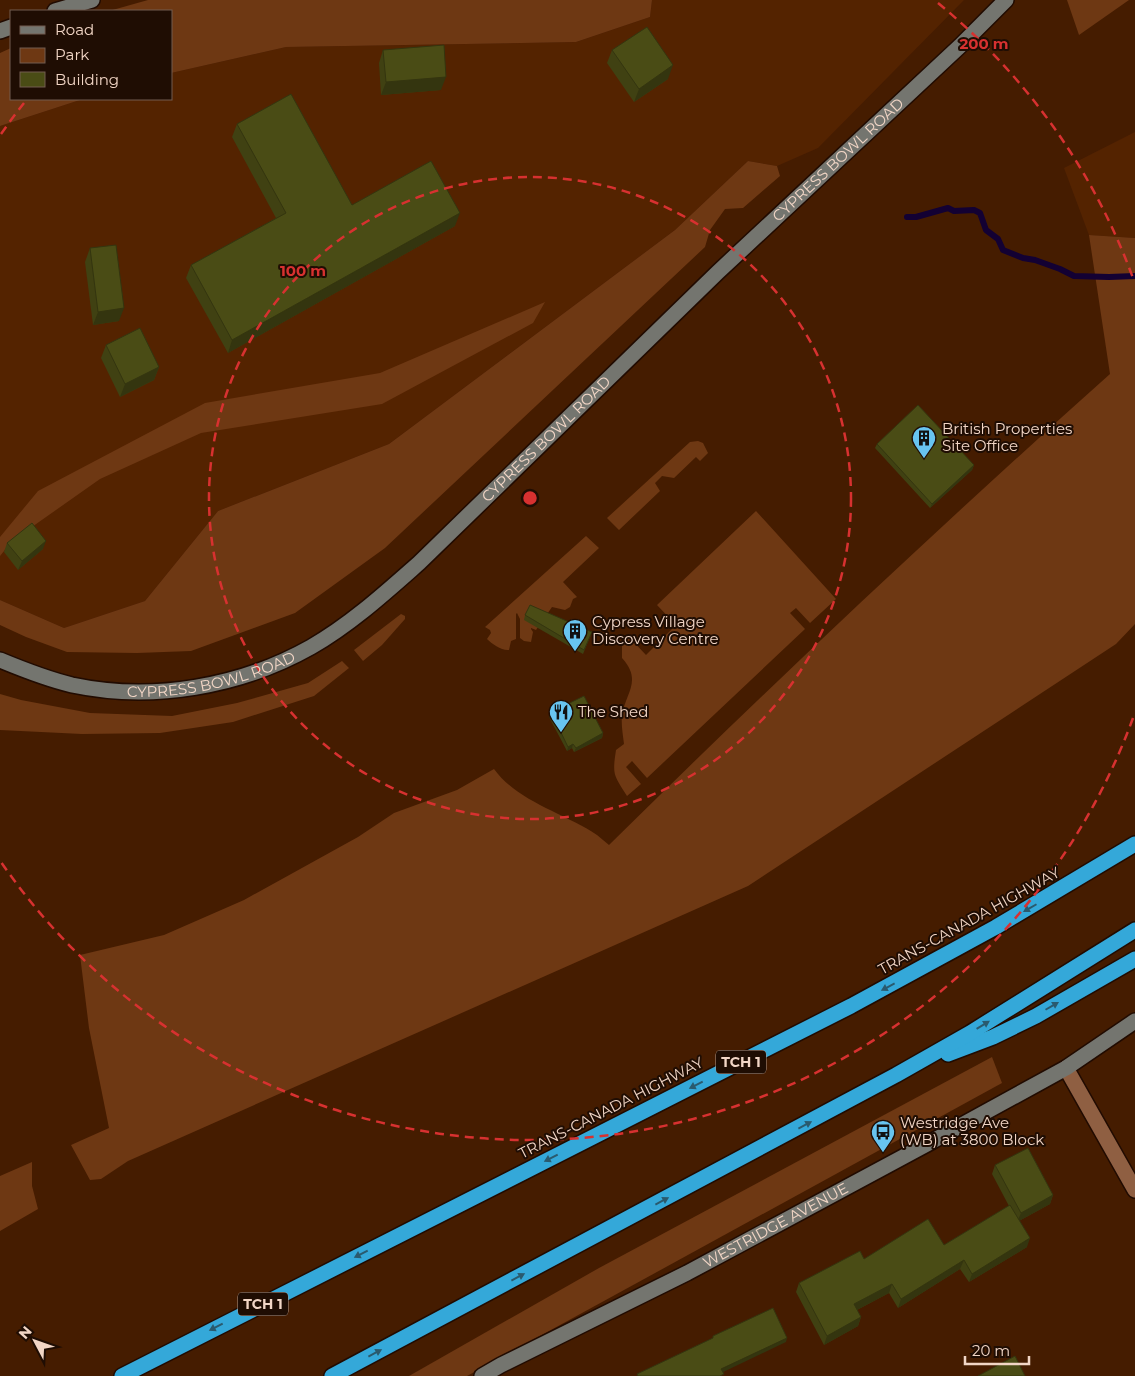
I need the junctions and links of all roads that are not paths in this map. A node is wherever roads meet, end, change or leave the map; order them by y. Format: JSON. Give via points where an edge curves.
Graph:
{"nodes":[{"id":1,"x":92,"y":0,"type":"edge"},
{"id":2,"x":1006,"y":0,"type":"edge"},
{"id":3,"x":58,"y":10,"type":"edge"},
{"id":4,"x":0,"y":660,"type":"edge"},
{"id":5,"x":1135,"y":834,"type":"edge"},
{"id":6,"x":1135,"y":844,"type":"edge"},
{"id":7,"x":1072,"y":883,"type":"junction"},
{"id":8,"x":1135,"y":930,"type":"edge"},
{"id":9,"x":1135,"y":958,"type":"edge"},
{"id":10,"x":1135,"y":1021,"type":"edge"},
{"id":11,"x":1066,"y":1068,"type":"junction"},
{"id":12,"x":896,"y":1075,"type":"junction"},
{"id":13,"x":1135,"y":1190,"type":"edge"},
{"id":14,"x":122,"y":1376,"type":"edge"},
{"id":15,"x":332,"y":1376,"type":"edge"},
{"id":16,"x":482,"y":1376,"type":"edge"}],
"edges":[{"from":1,"to":3,"type":"street"},
{"from":2,"to":4,"type":"street","name":"CYPRESS BOWL ROAD","via":[[718,272],[419,563],[332,634],[275,665],[238,678],[153,692],[73,685]]},
{"from":5,"to":7,"type":"highway"},
{"from":6,"to":7,"type":"highway","name":"TRANS-CANADA HIGHWAY","number":"TCH 1"},
{"from":7,"to":14,"type":"highway","name":"TRANS-CANADA HIGHWAY","number":"TCH 1","one_way":true,"via":[[842,1010]]},
{"from":12,"to":8,"type":"highway","one_way":true},
{"from":12,"to":9,"type":"highway","one_way":true,"via":[[993,1037],[1036,1016]]},
{"from":10,"to":11,"type":"street","name":"WESTRIDGE AVENUE"},
{"from":11,"to":13,"type":"street"},
{"from":11,"to":16,"type":"street","name":"WESTRIDGE AVENUE","via":[[687,1273]]},
{"from":15,"to":12,"type":"highway","one_way":true}]}
